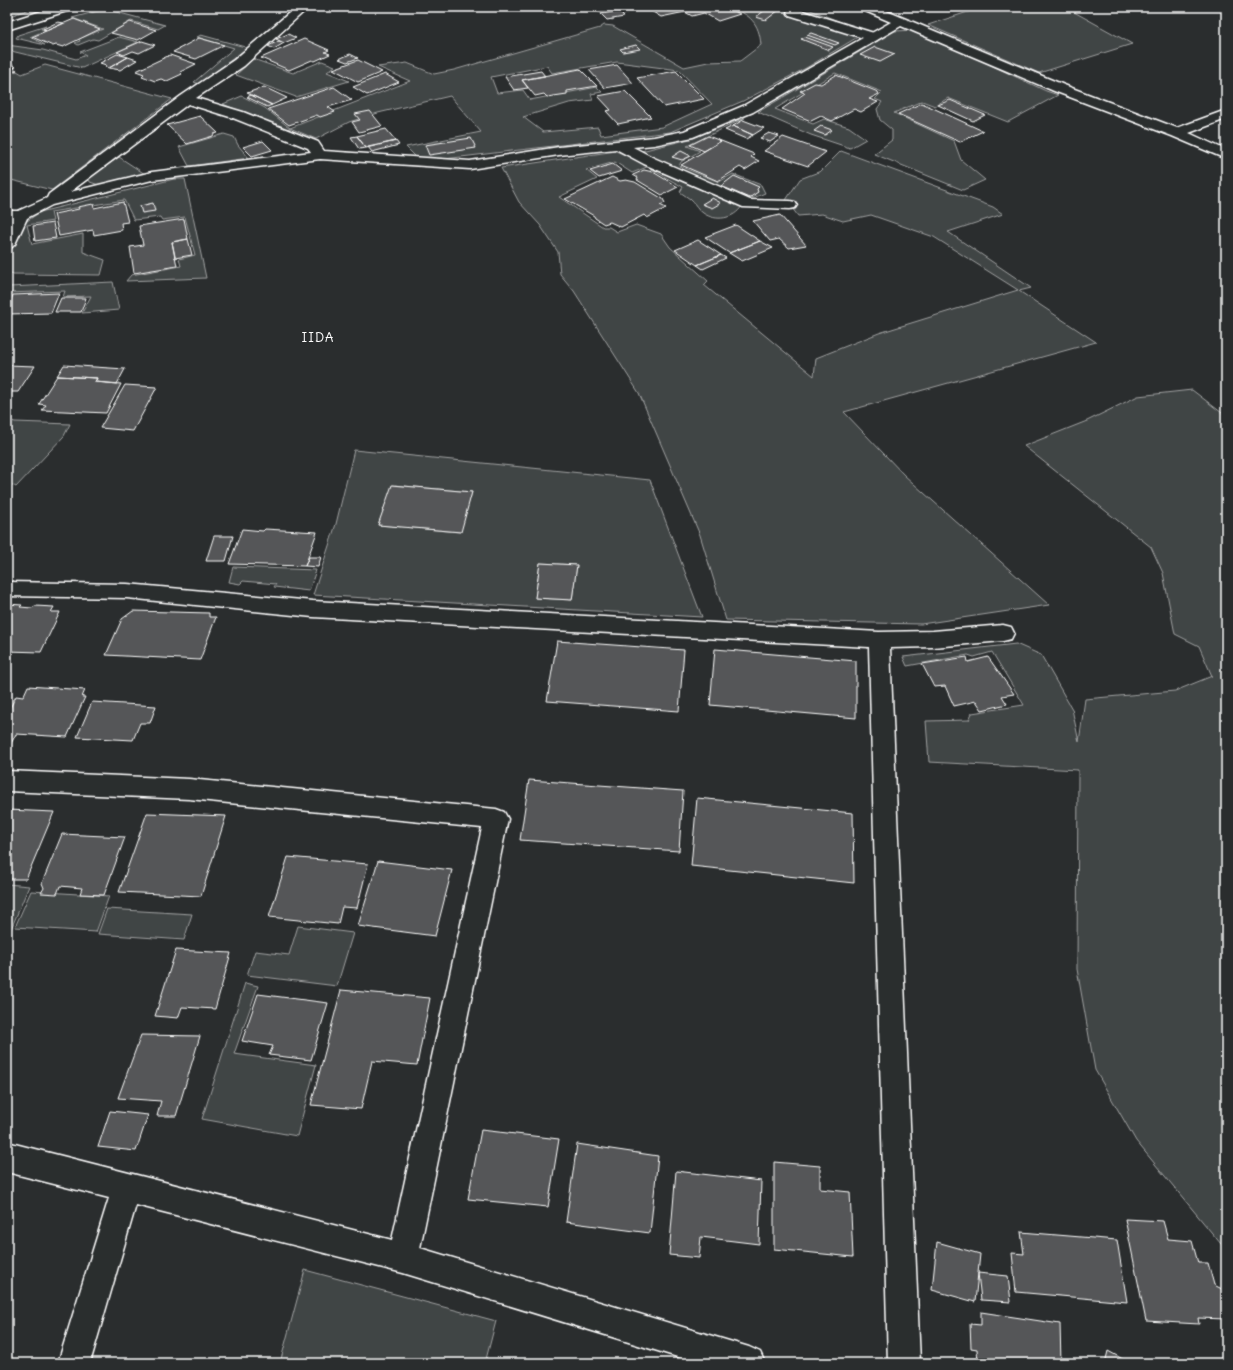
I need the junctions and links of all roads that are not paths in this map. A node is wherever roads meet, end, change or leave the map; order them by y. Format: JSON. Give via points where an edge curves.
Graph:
{"nodes":[{"id":1,"x":66,"y":7,"type":"edge"},
{"id":2,"x":303,"y":7,"type":"edge"},
{"id":3,"x":867,"y":7,"type":"edge"},
{"id":4,"x":793,"y":12,"type":"dead end"},
{"id":5,"x":901,"y":21,"type":"junction"},
{"id":6,"x":7,"y":26,"type":"edge"},
{"id":7,"x":874,"y":36,"type":"junction"},
{"id":8,"x":186,"y":99,"type":"junction"},
{"id":9,"x":1226,"y":114,"type":"edge"},
{"id":10,"x":1177,"y":133,"type":"junction"},
{"id":11,"x":618,"y":145,"type":"junction"},
{"id":12,"x":1226,"y":154,"type":"edge"},
{"id":13,"x":320,"y":155,"type":"junction"},
{"id":14,"x":47,"y":202,"type":"junction"},
{"id":15,"x":790,"y":205,"type":"dead end"},
{"id":16,"x":14,"y":216,"type":"edge"},
{"id":17,"x":7,"y":244,"type":"edge"},
{"id":18,"x":7,"y":589,"type":"edge"},
{"id":19,"x":1003,"y":633,"type":"dead end"},
{"id":20,"x":879,"y":640,"type":"junction"},
{"id":21,"x":7,"y":780,"type":"edge"},
{"id":22,"x":7,"y":1157,"type":"edge"},
{"id":23,"x":126,"y":1189,"type":"junction"},
{"id":24,"x":402,"y":1258,"type":"junction"},
{"id":25,"x":74,"y":1363,"type":"edge"},
{"id":26,"x":750,"y":1363,"type":"edge"},
{"id":27,"x":904,"y":1363,"type":"edge"}],
"edges":[{"from":1,"to":6,"type":"street"},
{"from":2,"to":8,"type":"street","via":[[239,63]]},
{"from":3,"to":5,"type":"street"},
{"from":4,"to":7,"type":"street"},
{"from":5,"to":7,"type":"street"},
{"from":5,"to":10,"type":"street","via":[[1059,88]]},
{"from":7,"to":11,"type":"street","via":[[748,110],[688,134]]},
{"from":8,"to":13,"type":"street","via":[[238,115],[313,145]]},
{"from":8,"to":14,"type":"street"},
{"from":9,"to":10,"type":"street"},
{"from":10,"to":12,"type":"street"},
{"from":11,"to":13,"type":"street","via":[[470,165]]},
{"from":11,"to":15,"type":"street","via":[[748,204]]},
{"from":13,"to":14,"type":"street","via":[[152,176]]},
{"from":14,"to":16,"type":"street"},
{"from":16,"to":17,"type":"street"},
{"from":18,"to":20,"type":"street","via":[[127,591],[312,609]]},
{"from":19,"to":20,"type":"street","via":[[934,639]]},
{"from":20,"to":27,"type":"street"},
{"from":21,"to":24,"type":"street","via":[[189,789],[496,819]]},
{"from":22,"to":23,"type":"street"},
{"from":23,"to":24,"type":"street"},
{"from":23,"to":25,"type":"street"},
{"from":24,"to":26,"type":"street"}]}
